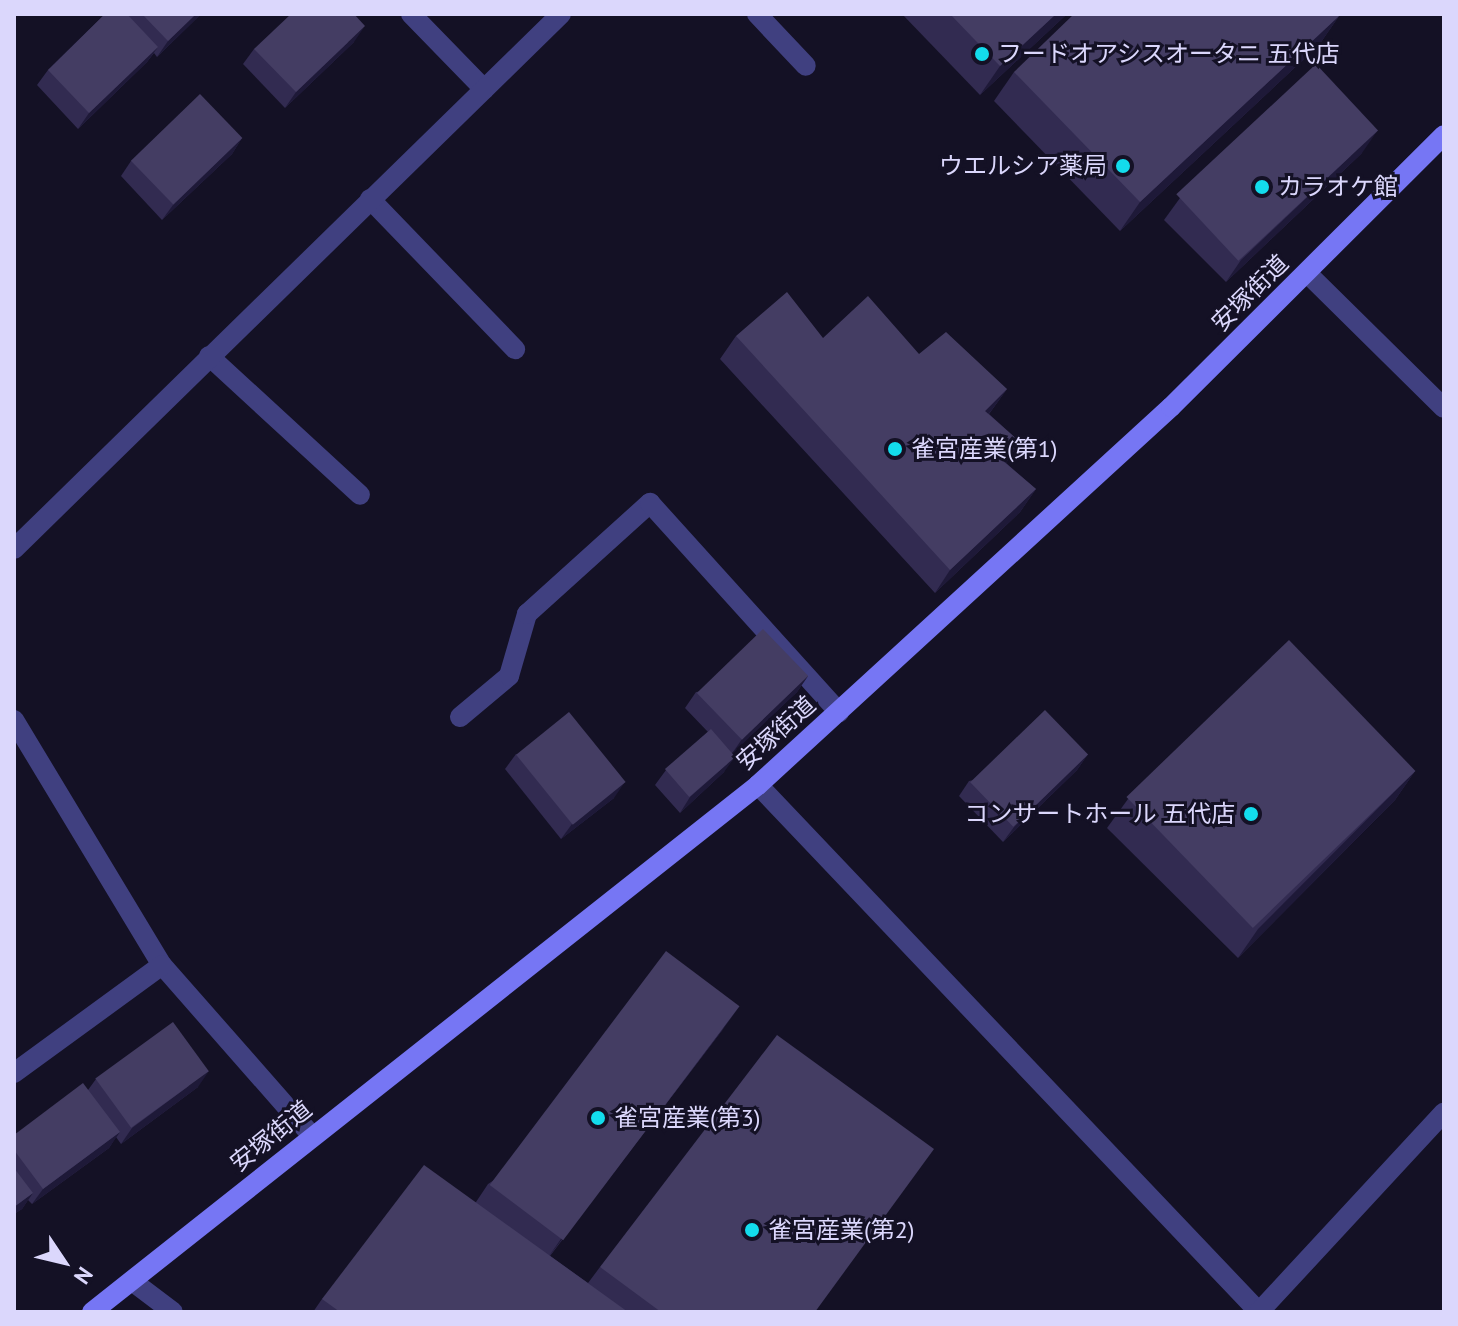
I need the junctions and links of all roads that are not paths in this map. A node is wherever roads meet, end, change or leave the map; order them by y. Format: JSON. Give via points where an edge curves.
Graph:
{"nodes":[{"id":1,"x":411,"y":14,"type":"edge"},
{"id":2,"x":561,"y":14,"type":"edge"},
{"id":3,"x":757,"y":14,"type":"edge"},
{"id":4,"x":806,"y":66,"type":"dead end"},
{"id":5,"x":484,"y":89,"type":"junction"},
{"id":6,"x":1444,"y":135,"type":"edge"},
{"id":7,"x":370,"y":199,"type":"junction"},
{"id":8,"x":1307,"y":273,"type":"junction"},
{"id":9,"x":515,"y":349,"type":"dead end"},
{"id":10,"x":209,"y":356,"type":"junction"},
{"id":11,"x":1444,"y":408,"type":"edge"},
{"id":12,"x":360,"y":495,"type":"dead end"},
{"id":13,"x":14,"y":549,"type":"edge"},
{"id":14,"x":839,"y":712,"type":"junction"},
{"id":15,"x":460,"y":717,"type":"dead end"},
{"id":16,"x":14,"y":720,"type":"edge"},
{"id":17,"x":758,"y":785,"type":"junction"},
{"id":18,"x":162,"y":965,"type":"junction"},
{"id":19,"x":14,"y":1073,"type":"edge"},
{"id":20,"x":1444,"y":1112,"type":"edge"},
{"id":21,"x":312,"y":1136,"type":"junction"},
{"id":22,"x":132,"y":1281,"type":"junction"},
{"id":23,"x":92,"y":1312,"type":"edge"},
{"id":24,"x":173,"y":1312,"type":"edge"}],
"edges":[{"from":1,"to":5,"type":"street"},
{"from":2,"to":5,"type":"street"},
{"from":3,"to":4,"type":"street"},
{"from":5,"to":7,"type":"street"},
{"from":6,"to":8,"type":"main road","name":"安塚街道"},
{"from":7,"to":9,"type":"street"},
{"from":7,"to":10,"type":"street"},
{"from":8,"to":11,"type":"street"},
{"from":8,"to":14,"type":"main road","name":"安塚街道"},
{"from":10,"to":12,"type":"street"},
{"from":10,"to":13,"type":"street"},
{"from":14,"to":15,"type":"street","via":[[650,503],[527,614],[509,676]]},
{"from":14,"to":17,"type":"main road","name":"安塚街道"},
{"from":16,"to":18,"type":"street"},
{"from":17,"to":20,"type":"street","via":[[1259,1312]]},
{"from":17,"to":21,"type":"main road","name":"安塚街道"},
{"from":18,"to":19,"type":"street"},
{"from":18,"to":21,"type":"street"},
{"from":21,"to":22,"type":"main road","name":"安塚街道"},
{"from":22,"to":23,"type":"main road","name":"安塚街道"},
{"from":22,"to":24,"type":"street"}]}
